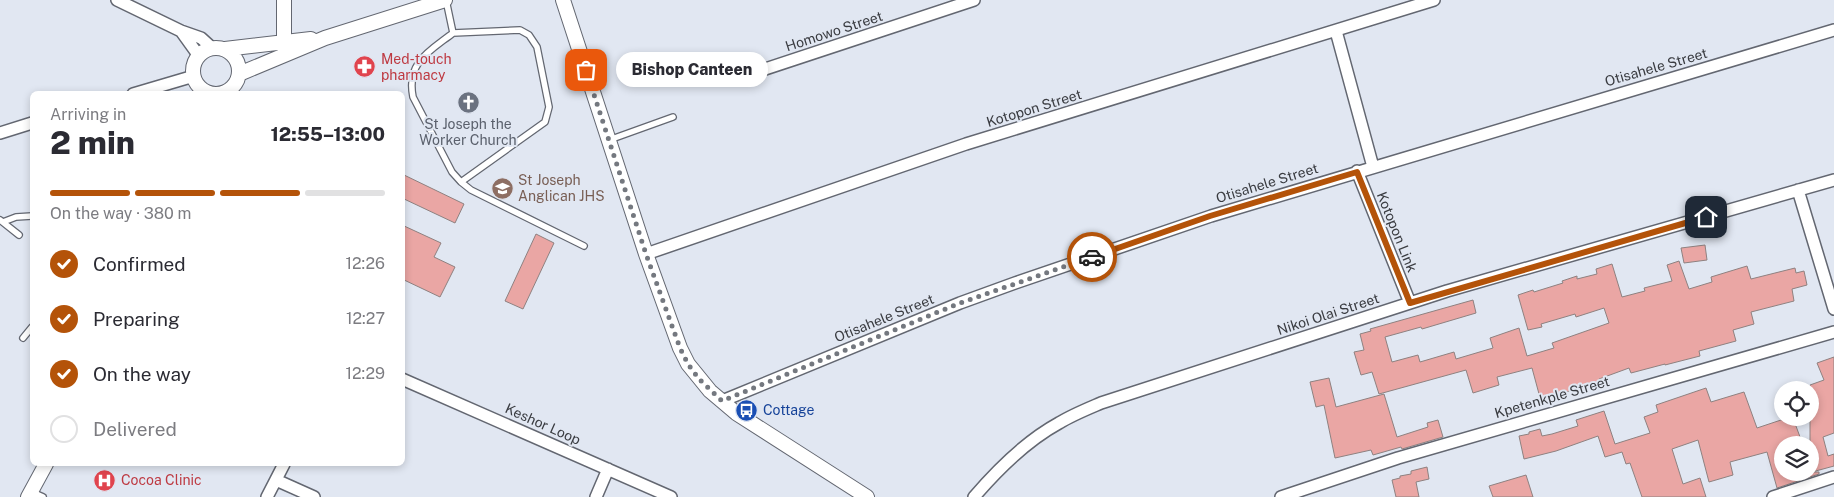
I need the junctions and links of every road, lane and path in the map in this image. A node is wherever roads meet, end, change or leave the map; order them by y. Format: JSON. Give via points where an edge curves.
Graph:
{"nodes":[{"id":1,"x":117,"y":0,"type":"edge"},
{"id":2,"x":284,"y":0,"type":"edge"},
{"id":3,"x":445,"y":0,"type":"edge"},
{"id":4,"x":562,"y":0,"type":"edge"},
{"id":5,"x":974,"y":0,"type":"edge"},
{"id":6,"x":1434,"y":0,"type":"edge"},
{"id":7,"x":1834,"y":30,"type":"edge"},
{"id":8,"x":181,"y":31,"type":"junction"},
{"id":9,"x":1336,"y":31,"type":"junction"},
{"id":10,"x":453,"y":33,"type":"junction"},
{"id":11,"x":324,"y":38,"type":"junction"},
{"id":12,"x":284,"y":42,"type":"junction"},
{"id":13,"x":218,"y":49,"type":"junction"},
{"id":14,"x":199,"y":56,"type":"junction"},
{"id":15,"x":759,"y":71,"type":"dead end"},
{"id":16,"x":198,"y":85,"type":"edge"},
{"id":17,"x":234,"y":85,"type":"edge"},
{"id":18,"x":155,"y":91,"type":"edge"},
{"id":19,"x":673,"y":117,"type":"dead end"},
{"id":20,"x":30,"y":124,"type":"edge"},
{"id":21,"x":0,"y":132,"type":"edge"},
{"id":22,"x":609,"y":140,"type":"junction"},
{"id":23,"x":1373,"y":166,"type":"junction"},
{"id":24,"x":1357,"y":172,"type":"junction"},
{"id":25,"x":1834,"y":180,"type":"edge"},
{"id":26,"x":460,"y":182,"type":"junction"},
{"id":27,"x":1798,"y":190,"type":"junction"},
{"id":28,"x":30,"y":216,"type":"edge"},
{"id":29,"x":2,"y":221,"type":"edge"},
{"id":30,"x":19,"y":235,"type":"dead end"},
{"id":31,"x":584,"y":246,"type":"dead end"},
{"id":32,"x":646,"y":254,"type":"junction"},
{"id":33,"x":1410,"y":303,"type":"junction"},
{"id":34,"x":1834,"y":309,"type":"edge"},
{"id":35,"x":30,"y":329,"type":"edge"},
{"id":36,"x":1834,"y":332,"type":"edge"},
{"id":37,"x":23,"y":338,"type":"dead end"},
{"id":38,"x":405,"y":380,"type":"edge"},
{"id":39,"x":722,"y":401,"type":"junction"},
{"id":40,"x":45,"y":466,"type":"edge"},
{"id":41,"x":283,"y":466,"type":"edge"},
{"id":42,"x":608,"y":469,"type":"junction"},
{"id":43,"x":1834,"y":477,"type":"edge"},
{"id":44,"x":276,"y":480,"type":"junction"},
{"id":45,"x":34,"y":495,"type":"edge"},
{"id":46,"x":267,"y":497,"type":"edge"},
{"id":47,"x":314,"y":497,"type":"edge"},
{"id":48,"x":596,"y":497,"type":"edge"},
{"id":49,"x":671,"y":497,"type":"edge"},
{"id":50,"x":866,"y":497,"type":"edge"},
{"id":51,"x":974,"y":497,"type":"edge"},
{"id":52,"x":1281,"y":497,"type":"edge"},
{"id":53,"x":1773,"y":497,"type":"edge"}],
"edges":[{"from":1,"to":8,"type":"street"},
{"from":2,"to":12,"type":"street"},
{"from":3,"to":10,"type":"lane"},
{"from":3,"to":11,"type":"street"},
{"from":4,"to":22,"type":"street"},
{"from":5,"to":15,"type":"street","name":"Homowo Street"},
{"from":6,"to":9,"type":"street","name":"Kotopon Street"},
{"from":7,"to":23,"type":"street","name":"Otisahele Street"},
{"from":8,"to":13,"type":"street"},
{"from":8,"to":14,"type":"street"},
{"from":9,"to":23,"type":"street"},
{"from":9,"to":32,"type":"street","name":"Kotopon Street","via":[[966,144]]},
{"from":10,"to":26,"type":"lane","via":[[421,58],[411,87],[412,97]]},
{"from":10,"to":26,"type":"lane","via":[[520,30],[529,35],[537,47],[549,107],[545,122]]},
{"from":11,"to":12,"type":"street"},
{"from":11,"to":17,"type":"street"},
{"from":12,"to":13,"type":"street"},
{"from":13,"to":14,"type":"street"},
{"from":13,"to":17,"type":"street","via":[[235,57],[238,63]]},
{"from":14,"to":16,"type":"street","via":[[194,65]]},
{"from":16,"to":18,"type":"street"},
{"from":19,"to":22,"type":"lane"},
{"from":20,"to":21,"type":"street"},
{"from":22,"to":32,"type":"street"},
{"from":23,"to":24,"type":"street","name":"Otisahele Street"},
{"from":24,"to":33,"type":"street","name":"Kotopon Link"},
{"from":24,"to":39,"type":"street","name":"Otisahele Street","via":[[1210,216],[1015,283]]},
{"from":25,"to":27,"type":"street","name":"Nikoi Olai Street"},
{"from":26,"to":31,"type":"lane","via":[[470,190]]},
{"from":27,"to":33,"type":"street","name":"Nikoi Olai Street"},
{"from":27,"to":34,"type":"street"},
{"from":28,"to":29,"type":"lane"},
{"from":29,"to":30,"type":"lane"},
{"from":32,"to":39,"type":"street","via":[[688,364]]},
{"from":33,"to":51,"type":"street","name":"Nikoi Olai Street","via":[[1102,403],[1059,422],[993,475]]},
{"from":35,"to":37,"type":"lane"},
{"from":36,"to":52,"type":"street","name":"Kpetenkple Street","via":[[1398,458]]},
{"from":38,"to":42,"type":"street","name":"Keshor Loop"},
{"from":39,"to":50,"type":"street","via":[[754,426]]},
{"from":40,"to":45,"type":"street"},
{"from":41,"to":44,"type":"street"},
{"from":42,"to":48,"type":"street"},
{"from":42,"to":49,"type":"street","name":"Keshor Loop"},
{"from":43,"to":53,"type":"street"},
{"from":44,"to":46,"type":"street"},
{"from":44,"to":47,"type":"street"}]}
